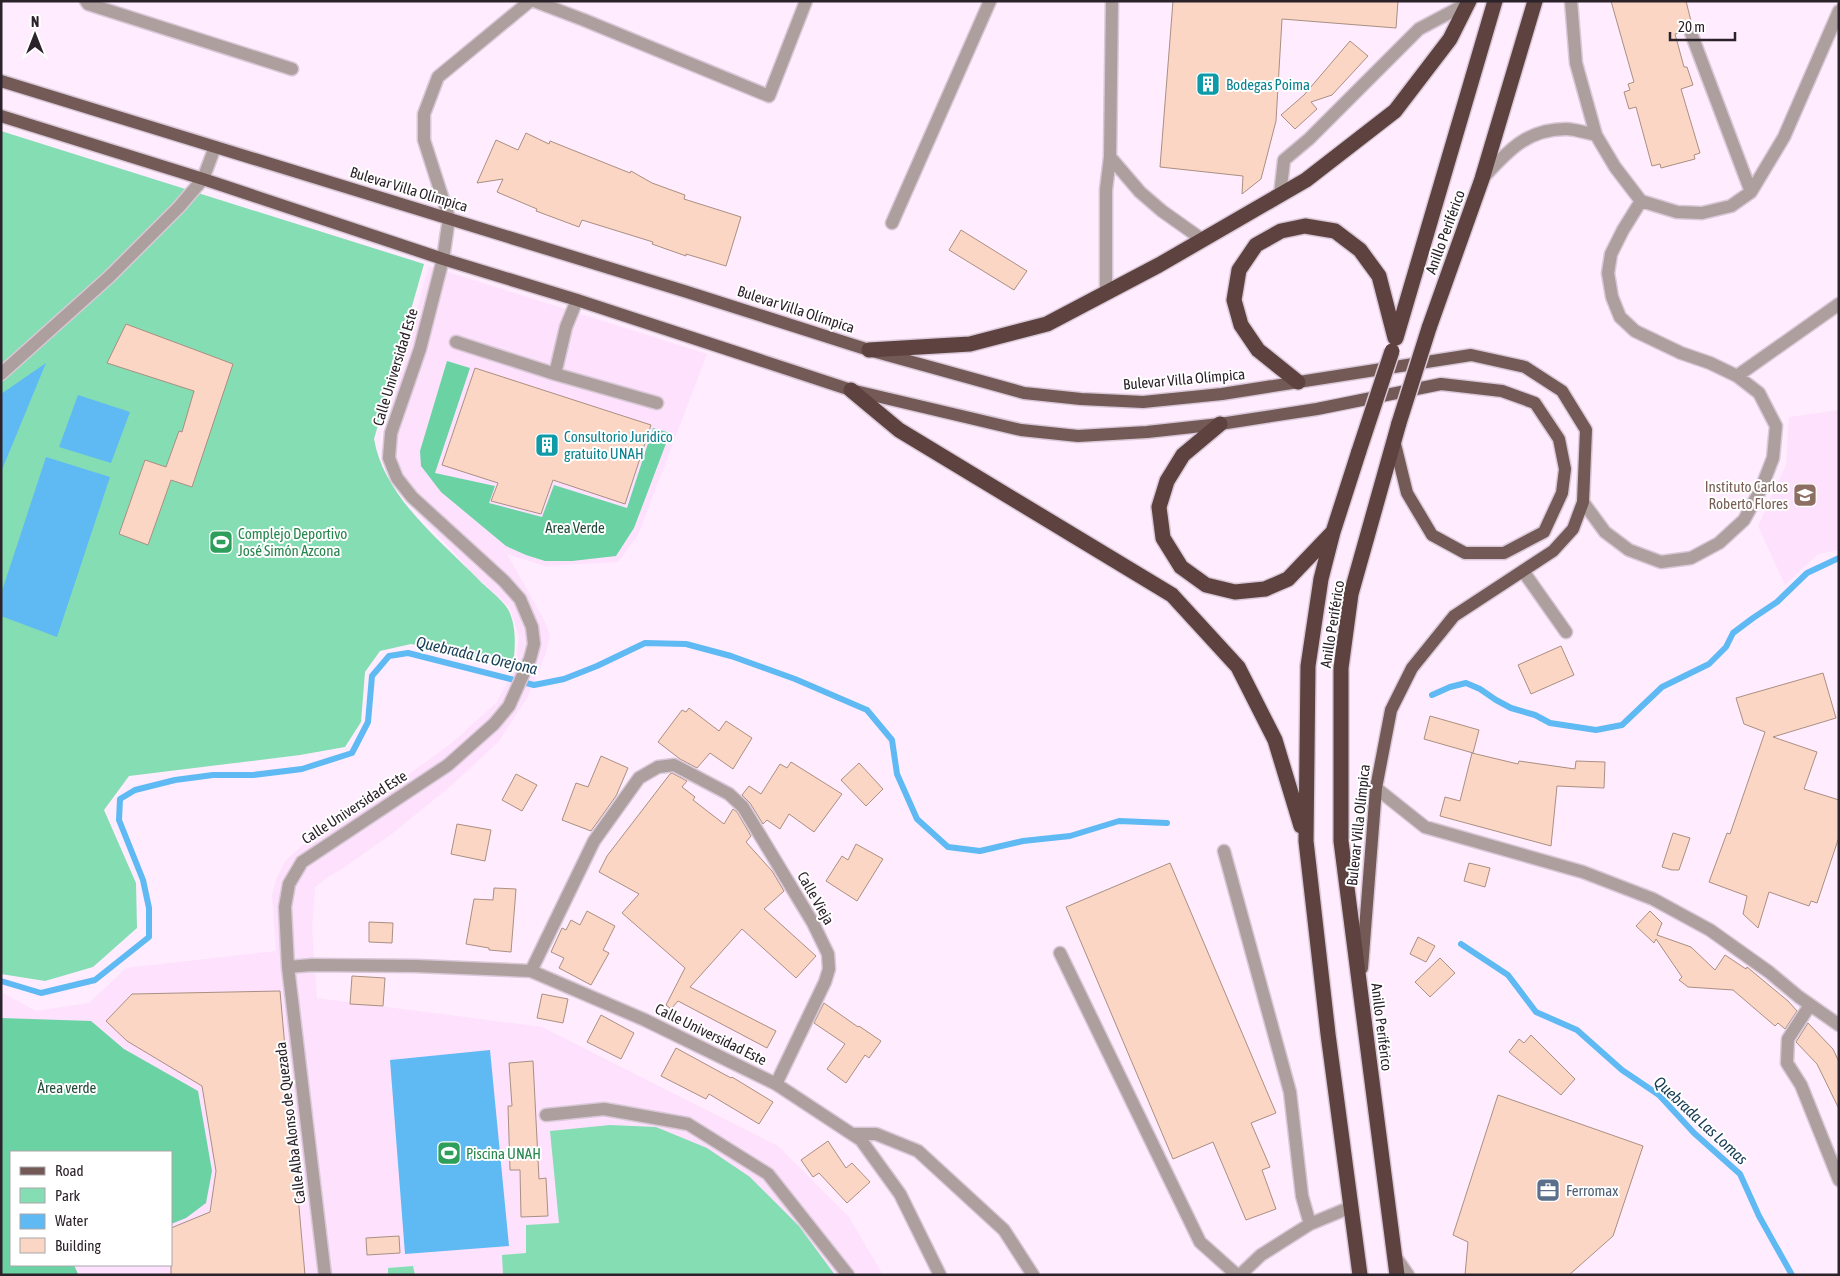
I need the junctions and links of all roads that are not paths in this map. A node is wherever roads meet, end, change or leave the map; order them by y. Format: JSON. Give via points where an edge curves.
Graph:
{"nodes":[{"id":1,"x":86,"y":1,"type":"edge"},
{"id":2,"x":530,"y":1,"type":"edge"},
{"id":3,"x":534,"y":1,"type":"edge"},
{"id":4,"x":806,"y":1,"type":"edge"},
{"id":5,"x":990,"y":1,"type":"edge"},
{"id":6,"x":1112,"y":1,"type":"edge"},
{"id":7,"x":1495,"y":1,"type":"edge"},
{"id":8,"x":1535,"y":1,"type":"edge"},
{"id":9,"x":1571,"y":1,"type":"edge"},
{"id":10,"x":1469,"y":2,"type":"edge"},
{"id":11,"x":1839,"y":11,"type":"edge"},
{"id":12,"x":1691,"y":34,"type":"dead end"},
{"id":13,"x":292,"y":69,"type":"dead end"},
{"id":14,"x":1,"y":81,"type":"edge"},
{"id":15,"x":1,"y":116,"type":"edge"},
{"id":16,"x":1596,"y":135,"type":"junction"},
{"id":17,"x":215,"y":147,"type":"junction"},
{"id":18,"x":1110,"y":156,"type":"junction"},
{"id":19,"x":202,"y":179,"type":"junction"},
{"id":20,"x":1482,"y":179,"type":"junction"},
{"id":21,"x":1751,"y":192,"type":"junction"},
{"id":22,"x":1280,"y":195,"type":"junction"},
{"id":23,"x":1641,"y":201,"type":"junction"},
{"id":24,"x":449,"y":218,"type":"junction"},
{"id":25,"x":892,"y":223,"type":"dead end"},
{"id":26,"x":1203,"y":240,"type":"junction"},
{"id":27,"x":443,"y":259,"type":"junction"},
{"id":28,"x":1106,"y":293,"type":"junction"},
{"id":29,"x":577,"y":300,"type":"junction"},
{"id":30,"x":1839,"y":304,"type":"edge"},
{"id":31,"x":456,"y":342,"type":"dead end"},
{"id":32,"x":1394,"y":345,"type":"junction"},
{"id":33,"x":870,"y":350,"type":"junction"},
{"id":34,"x":1,"y":374,"type":"edge"},
{"id":35,"x":555,"y":374,"type":"junction"},
{"id":36,"x":1737,"y":376,"type":"junction"},
{"id":37,"x":1298,"y":382,"type":"junction"},
{"id":38,"x":851,"y":390,"type":"junction"},
{"id":39,"x":657,"y":404,"type":"dead end"},
{"id":40,"x":1220,"y":424,"type":"junction"},
{"id":41,"x":1394,"y":440,"type":"junction"},
{"id":42,"x":1583,"y":502,"type":"junction"},
{"id":43,"x":1334,"y":532,"type":"junction"},
{"id":44,"x":1523,"y":571,"type":"junction"},
{"id":45,"x":1566,"y":632,"type":"dead end"},
{"id":46,"x":1376,"y":788,"type":"junction"},
{"id":47,"x":1306,"y":841,"type":"junction"},
{"id":48,"x":1224,"y":851,"type":"dead end"},
{"id":49,"x":1060,"y":953,"type":"dead end"},
{"id":50,"x":288,"y":967,"type":"junction"},
{"id":51,"x":531,"y":971,"type":"junction"},
{"id":52,"x":1360,"y":993,"type":"junction"},
{"id":53,"x":1810,"y":1005,"type":"junction"},
{"id":54,"x":1839,"y":1025,"type":"edge"},
{"id":55,"x":776,"y":1084,"type":"junction"},
{"id":56,"x":546,"y":1115,"type":"dead end"},
{"id":57,"x":853,"y":1134,"type":"junction"},
{"id":58,"x":1839,"y":1180,"type":"edge"},
{"id":59,"x":1351,"y":1207,"type":"junction"},
{"id":60,"x":1310,"y":1224,"type":"junction"},
{"id":61,"x":1394,"y":1255,"type":"junction"},
{"id":62,"x":325,"y":1275,"type":"edge"},
{"id":63,"x":848,"y":1275,"type":"edge"},
{"id":64,"x":940,"y":1275,"type":"edge"},
{"id":65,"x":1033,"y":1275,"type":"edge"},
{"id":66,"x":1238,"y":1275,"type":"edge"},
{"id":67,"x":1360,"y":1275,"type":"edge"},
{"id":68,"x":1397,"y":1275,"type":"edge"},
{"id":69,"x":1408,"y":1275,"type":"edge"}],
"edges":[{"from":1,"to":13,"type":"street"},
{"from":2,"to":24,"type":"street","via":[[438,77],[431,90],[424,114],[424,140]]},
{"from":3,"to":4,"type":"street","via":[[769,96]]},
{"from":5,"to":25,"type":"street"},
{"from":6,"to":18,"type":"street"},
{"from":7,"to":32,"type":"highway","name":"Anillo Periférico"},
{"from":8,"to":20,"type":"highway","name":"Anillo Periférico"},
{"from":9,"to":16,"type":"street","via":[[1576,63]]},
{"from":10,"to":22,"type":"highway","via":[[1450,39],[1396,112],[1306,180]]},
{"from":10,"to":22,"type":"street","via":[[1420,29],[1284,160]]},
{"from":11,"to":21,"type":"street","via":[[1784,137]]},
{"from":12,"to":21,"type":"street"},
{"from":14,"to":17,"type":"main road","name":"Bulevar Villa Olímpica"},
{"from":15,"to":19,"type":"main road"},
{"from":16,"to":20,"type":"street","via":[[1567,129],[1538,132],[1512,147]]},
{"from":16,"to":23,"type":"street"},
{"from":17,"to":19,"type":"street"},
{"from":17,"to":24,"type":"main road","name":"Bulevar Villa Olímpica"},
{"from":18,"to":26,"type":"street","via":[[1140,192]]},
{"from":18,"to":28,"type":"street","via":[[1106,190]]},
{"from":19,"to":27,"type":"main road"},
{"from":19,"to":34,"type":"street","via":[[110,277]]},
{"from":20,"to":41,"type":"highway","name":"Anillo Periférico","bridge":true,"via":[[1429,328]]},
{"from":21,"to":23,"type":"street","via":[[1731,206],[1702,213],[1677,212]]},
{"from":22,"to":26,"type":"highway"},
{"from":23,"to":36,"type":"street","via":[[1611,254],[1608,273],[1620,317],[1635,331]]},
{"from":24,"to":27,"type":"street","name":"Calle Universidad Este"},
{"from":24,"to":33,"type":"main road","name":"Bulevar Villa Olímpica"},
{"from":26,"to":28,"type":"highway"},
{"from":27,"to":29,"type":"main road"},
{"from":27,"to":50,"type":"street","name":"Calle Universidad Este","via":[[420,349],[391,433],[389,458],[397,478],[412,497],[520,599],[532,627],[534,644],[509,706],[494,724],[448,765],[302,862],[289,884],[285,907]]},
{"from":28,"to":33,"type":"highway","via":[[1047,324],[970,344]]},
{"from":29,"to":35,"type":"street","via":[[566,327]]},
{"from":29,"to":38,"type":"main road"},
{"from":30,"to":36,"type":"street"},
{"from":31,"to":35,"type":"street"},
{"from":32,"to":37,"type":"highway","via":[[1379,276],[1360,250],[1334,231],[1305,226],[1281,230],[1256,245],[1239,270],[1234,300],[1241,325],[1258,350]]},
{"from":32,"to":43,"type":"highway","name":"Anillo Periférico","bridge":true},
{"from":33,"to":37,"type":"main road","name":"Bulevar Villa Olímpica","via":[[1024,393],[1081,400],[1142,402]]},
{"from":35,"to":39,"type":"street"},
{"from":36,"to":42,"type":"street","via":[[1759,393],[1776,426],[1773,458],[1744,520],[1719,543],[1692,558],[1661,562],[1629,550],[1605,532]]},
{"from":37,"to":42,"type":"main road","name":"Bulevar Villa Olímpica","via":[[1471,355],[1526,367],[1562,391],[1586,430]]},
{"from":38,"to":40,"type":"main road","via":[[1021,430],[1078,436]]},
{"from":38,"to":47,"type":"highway","via":[[899,430],[1172,595],[1238,667],[1275,740]]},
{"from":40,"to":41,"type":"main road","via":[[1317,409],[1441,384],[1502,391],[1535,403],[1559,439],[1565,469],[1562,493],[1544,532],[1504,553],[1465,553],[1432,535],[1408,493]]},
{"from":40,"to":43,"type":"highway","via":[[1183,455],[1167,481],[1159,507],[1163,538],[1181,567],[1206,585],[1235,592],[1266,589],[1288,579]]},
{"from":41,"to":52,"type":"highway","name":"Anillo Periférico","via":[[1352,594],[1341,668],[1341,841]]},
{"from":42,"to":44,"type":"main road","name":"Bulevar Villa Olímpica","via":[[1573,529],[1553,551]]},
{"from":43,"to":47,"type":"highway","name":"Anillo Periférico","via":[[1321,579],[1308,666]]},
{"from":44,"to":45,"type":"street"},
{"from":44,"to":46,"type":"main road","name":"Bulevar Villa Olímpica","via":[[1454,616],[1412,668],[1391,710]]},
{"from":46,"to":52,"type":"main road","name":"Bulevar Villa Olímpica"},
{"from":46,"to":53,"type":"street","via":[[1425,827],[1583,872],[1653,899],[1710,930]]},
{"from":47,"to":59,"type":"highway","name":"Anillo Periférico"},
{"from":48,"to":60,"type":"street","via":[[1290,1092],[1302,1196]]},
{"from":49,"to":66,"type":"street","via":[[1200,1242]]},
{"from":50,"to":51,"type":"street","name":"Calle Universidad Este","via":[[416,966]]},
{"from":50,"to":62,"type":"street","name":"Calle Alba Alonso de Quezada"},
{"from":51,"to":55,"type":"street","name":"Calle Universidad Este","via":[[645,1020]]},
{"from":51,"to":55,"type":"street","name":"Calle Vieja","via":[[594,841],[639,778],[658,767],[674,765],[728,794],[743,807],[813,923],[828,954],[829,969],[825,982]]},
{"from":52,"to":61,"type":"highway","name":"Anillo Periférico"},
{"from":53,"to":54,"type":"street"},
{"from":53,"to":58,"type":"street","via":[[1788,1039],[1787,1063],[1801,1085]]},
{"from":55,"to":57,"type":"street","name":"Calle Universidad Este"},
{"from":56,"to":63,"type":"street","via":[[604,1109],[688,1124],[768,1174]]},
{"from":57,"to":64,"type":"street","name":"Calle Universidad Este","via":[[861,1140],[900,1194]]},
{"from":57,"to":65,"type":"street","via":[[876,1134],[918,1151],[1004,1230]]},
{"from":59,"to":60,"type":"street"},
{"from":59,"to":67,"type":"highway","name":"Anillo Periférico"},
{"from":60,"to":66,"type":"street","via":[[1261,1255]]},
{"from":61,"to":68,"type":"highway","name":"Anillo Periférico"},
{"from":61,"to":69,"type":"street"}]}
